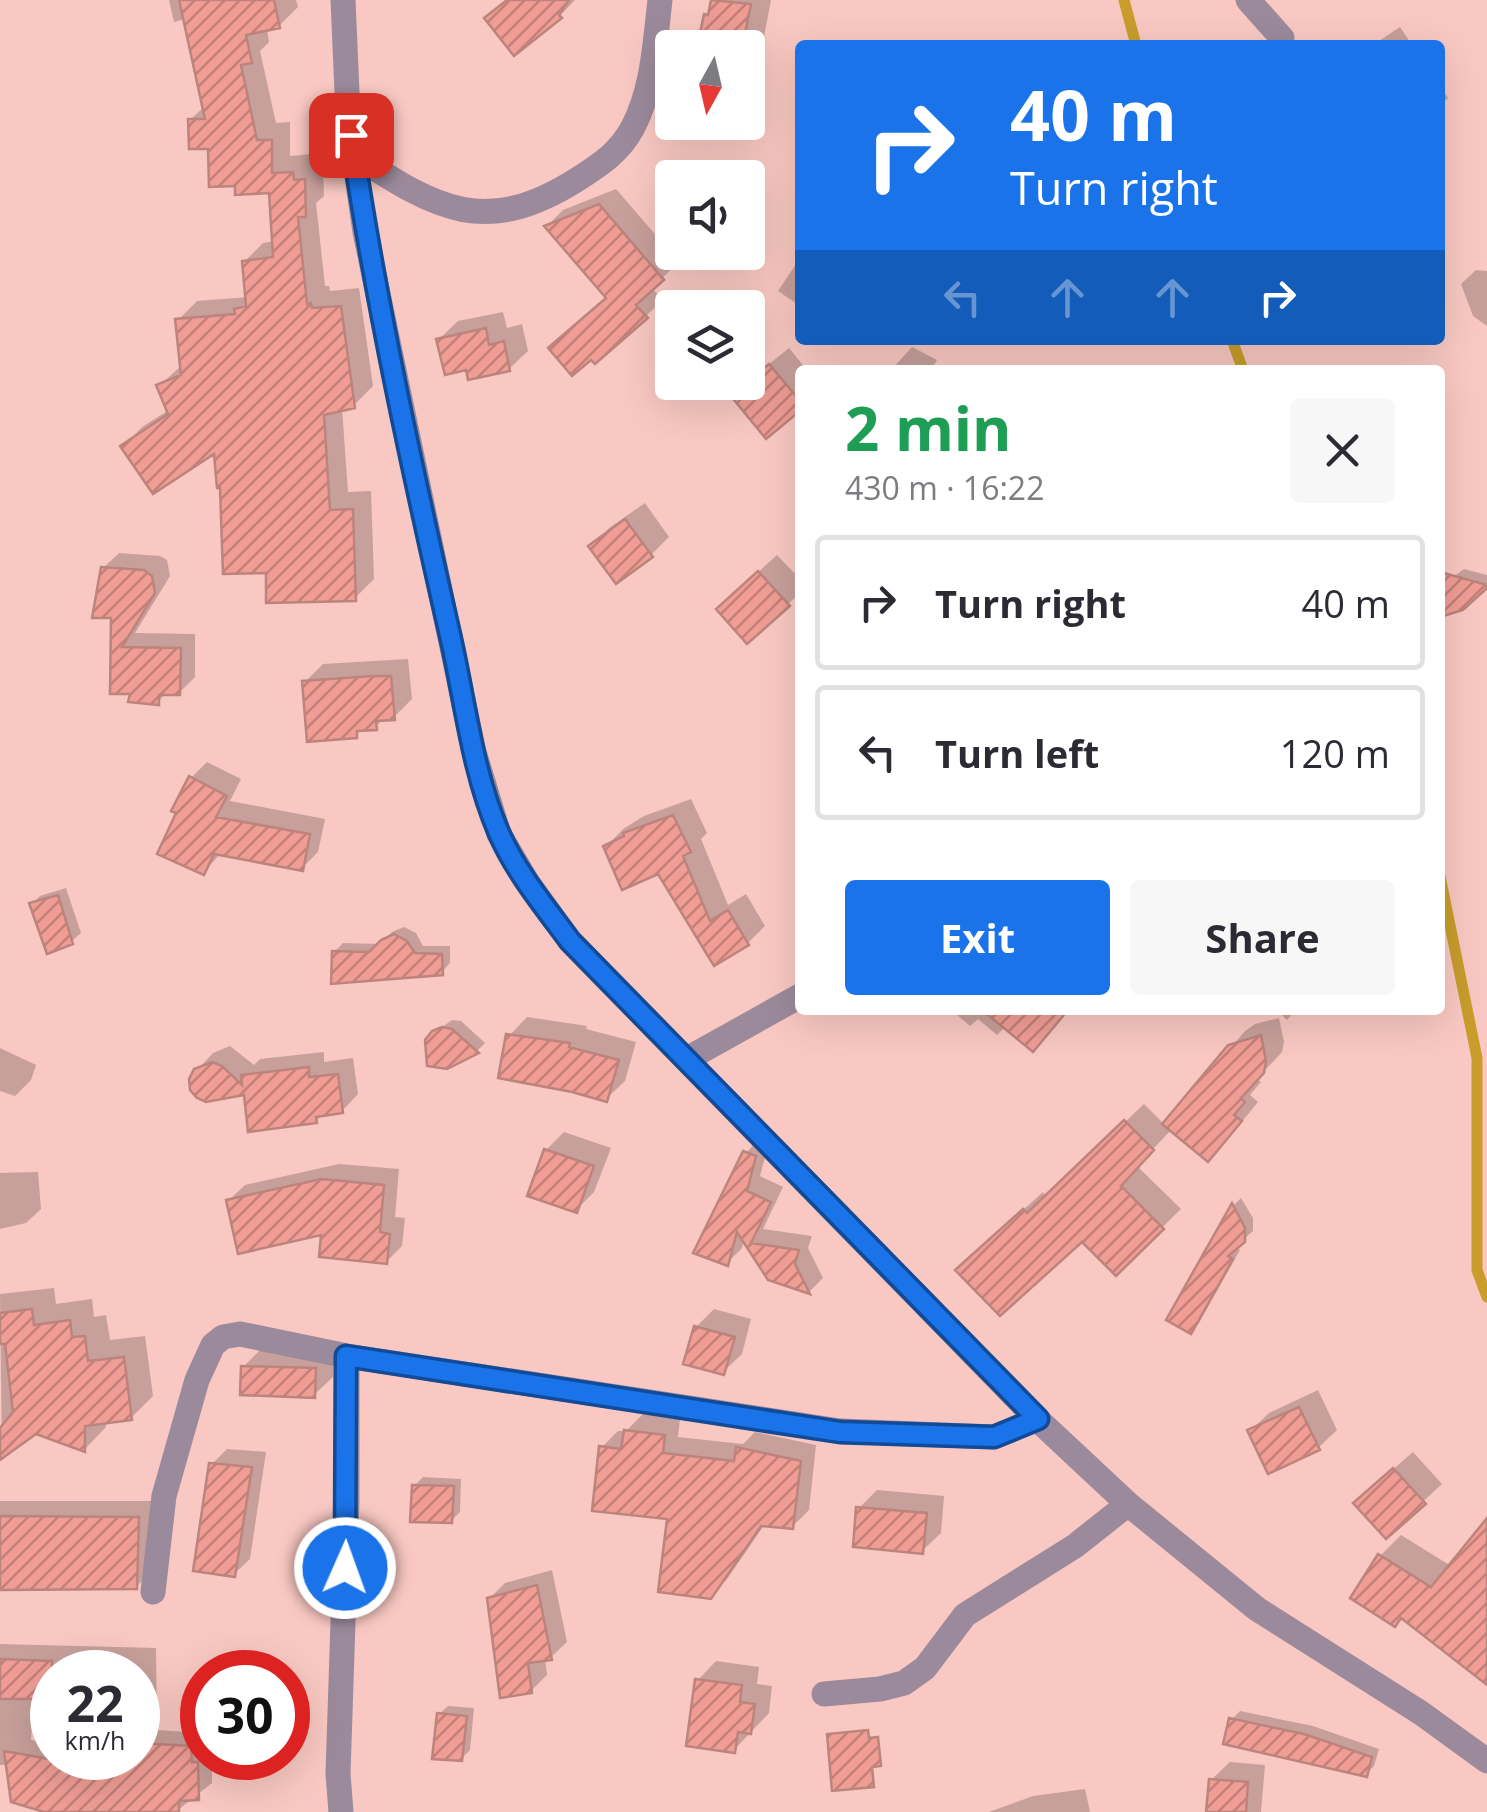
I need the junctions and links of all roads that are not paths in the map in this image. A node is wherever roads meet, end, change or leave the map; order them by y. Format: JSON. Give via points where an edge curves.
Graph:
{"nodes":[{"id":1,"x":344,"y":0,"type":"edge"},
{"id":2,"x":660,"y":0,"type":"edge"},
{"id":3,"x":1248,"y":0,"type":"edge"},
{"id":4,"x":1282,"y":38,"type":"dead end"},
{"id":5,"x":354,"y":155,"type":"junction"},
{"id":6,"x":795,"y":999,"type":"edge"},
{"id":7,"x":687,"y":1059,"type":"junction"},
{"id":8,"x":346,"y":1356,"type":"junction"},
{"id":9,"x":1038,"y":1419,"type":"junction"},
{"id":10,"x":1128,"y":1504,"type":"junction"},
{"id":11,"x":154,"y":1592,"type":"dead end"},
{"id":12,"x":824,"y":1694,"type":"dead end"},
{"id":13,"x":1487,"y":1762,"type":"edge"},
{"id":14,"x":341,"y":1812,"type":"edge"}],
"edges":[{"from":1,"to":5,"type":"street"},
{"from":2,"to":5,"type":"street","via":[[649,76],[632,130],[609,160],[566,187],[528,206],[493,214],[462,211],[416,195]]},
{"from":3,"to":4,"type":"street"},
{"from":5,"to":7,"type":"street","via":[[433,564],[499,834],[570,941]]},
{"from":6,"to":7,"type":"street"},
{"from":7,"to":9,"type":"street"},
{"from":8,"to":9,"type":"street","via":[[840,1432],[994,1437]]},
{"from":8,"to":11,"type":"street","via":[[240,1334],[212,1345],[164,1496]]},
{"from":8,"to":14,"type":"street"},
{"from":9,"to":10,"type":"street"},
{"from":10,"to":12,"type":"street","via":[[965,1615],[925,1668],[904,1682]]},
{"from":10,"to":13,"type":"street","via":[[1256,1609]]}]}
